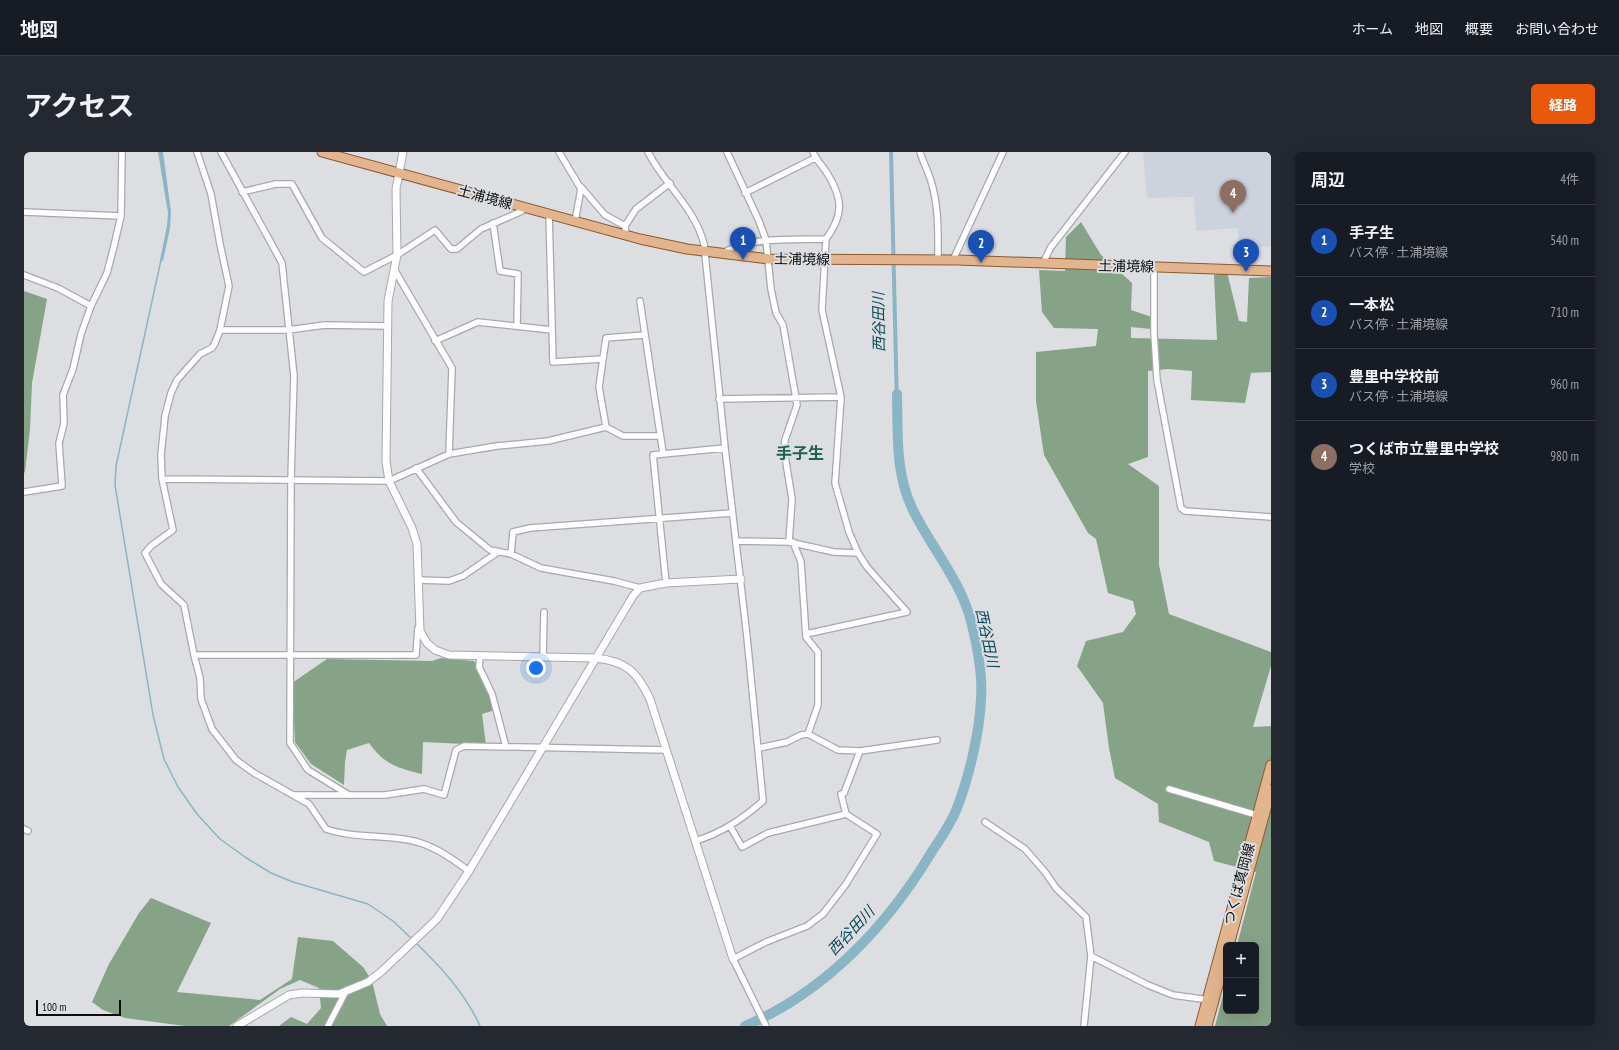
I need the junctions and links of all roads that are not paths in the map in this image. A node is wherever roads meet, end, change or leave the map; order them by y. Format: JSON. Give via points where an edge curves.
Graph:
{"nodes":[{"id":1,"x":122,"y":152,"type":"edge"},
{"id":2,"x":196,"y":152,"type":"edge"},
{"id":3,"x":222,"y":152,"type":"edge"},
{"id":4,"x":322,"y":152,"type":"edge"},
{"id":5,"x":403,"y":152,"type":"edge"},
{"id":6,"x":559,"y":152,"type":"edge"},
{"id":7,"x":647,"y":152,"type":"edge"},
{"id":8,"x":726,"y":152,"type":"edge"},
{"id":9,"x":920,"y":152,"type":"edge"},
{"id":10,"x":1003,"y":152,"type":"edge"},
{"id":11,"x":1125,"y":152,"type":"edge"},
{"id":12,"x":814,"y":155,"type":"edge"},
{"id":13,"x":398,"y":174,"type":"junction"},
{"id":14,"x":670,"y":183,"type":"junction"},
{"id":15,"x":580,"y":185,"type":"junction"},
{"id":16,"x":242,"y":192,"type":"junction"},
{"id":17,"x":745,"y":193,"type":"junction"},
{"id":18,"x":523,"y":207,"type":"junction"},
{"id":19,"x":24,"y":212,"type":"edge"},
{"id":20,"x":549,"y":214,"type":"junction"},
{"id":21,"x":121,"y":216,"type":"junction"},
{"id":22,"x":575,"y":221,"type":"junction"},
{"id":23,"x":493,"y":224,"type":"junction"},
{"id":24,"x":626,"y":230,"type":"junction"},
{"id":25,"x":826,"y":239,"type":"junction"},
{"id":26,"x":766,"y":240,"type":"junction"},
{"id":27,"x":705,"y":252,"type":"junction"},
{"id":28,"x":722,"y":254,"type":"junction"},
{"id":29,"x":396,"y":255,"type":"junction"},
{"id":30,"x":769,"y":259,"type":"junction"},
{"id":31,"x":825,"y":260,"type":"junction"},
{"id":32,"x":938,"y":260,"type":"junction"},
{"id":33,"x":953,"y":260,"type":"junction"},
{"id":34,"x":1043,"y":264,"type":"junction"},
{"id":35,"x":1154,"y":266,"type":"junction"},
{"id":36,"x":394,"y":269,"type":"junction"},
{"id":37,"x":1271,"y":270,"type":"edge"},
{"id":38,"x":24,"y":275,"type":"edge"},
{"id":39,"x":640,"y":301,"type":"dead end"},
{"id":40,"x":91,"y":306,"type":"junction"},
{"id":41,"x":387,"y":326,"type":"junction"},
{"id":42,"x":517,"y":326,"type":"junction"},
{"id":43,"x":220,"y":330,"type":"junction"},
{"id":44,"x":288,"y":330,"type":"junction"},
{"id":45,"x":552,"y":330,"type":"junction"},
{"id":46,"x":644,"y":335,"type":"junction"},
{"id":47,"x":436,"y":341,"type":"junction"},
{"id":48,"x":602,"y":359,"type":"junction"},
{"id":49,"x":841,"y":397,"type":"junction"},
{"id":50,"x":796,"y":398,"type":"junction"},
{"id":51,"x":720,"y":399,"type":"junction"},
{"id":52,"x":606,"y":427,"type":"junction"},
{"id":53,"x":659,"y":436,"type":"junction"},
{"id":54,"x":725,"y":448,"type":"junction"},
{"id":55,"x":449,"y":454,"type":"junction"},
{"id":56,"x":663,"y":454,"type":"junction"},
{"id":57,"x":416,"y":468,"type":"junction"},
{"id":58,"x":162,"y":479,"type":"junction"},
{"id":59,"x":291,"y":479,"type":"junction"},
{"id":60,"x":389,"y":481,"type":"junction"},
{"id":61,"x":24,"y":492,"type":"edge"},
{"id":62,"x":732,"y":513,"type":"junction"},
{"id":63,"x":1271,"y":517,"type":"edge"},
{"id":64,"x":659,"y":518,"type":"junction"},
{"id":65,"x":736,"y":541,"type":"junction"},
{"id":66,"x":791,"y":542,"type":"junction"},
{"id":67,"x":498,"y":552,"type":"junction"},
{"id":68,"x":858,"y":553,"type":"junction"},
{"id":69,"x":511,"y":554,"type":"junction"},
{"id":70,"x":418,"y":580,"type":"junction"},
{"id":71,"x":741,"y":580,"type":"junction"},
{"id":72,"x":666,"y":583,"type":"junction"},
{"id":73,"x":640,"y":588,"type":"junction"},
{"id":74,"x":544,"y":612,"type":"dead end"},
{"id":75,"x":419,"y":626,"type":"junction"},
{"id":76,"x":806,"y":634,"type":"junction"},
{"id":77,"x":194,"y":655,"type":"junction"},
{"id":78,"x":290,"y":656,"type":"junction"},
{"id":79,"x":480,"y":657,"type":"junction"},
{"id":80,"x":543,"y":657,"type":"junction"},
{"id":81,"x":595,"y":658,"type":"junction"},
{"id":82,"x":808,"y":734,"type":"junction"},
{"id":83,"x":937,"y":740,"type":"dead end"},
{"id":84,"x":506,"y":747,"type":"junction"},
{"id":85,"x":541,"y":748,"type":"junction"},
{"id":86,"x":759,"y":748,"type":"junction"},
{"id":87,"x":666,"y":750,"type":"junction"},
{"id":88,"x":860,"y":751,"type":"junction"},
{"id":89,"x":1271,"y":765,"type":"edge"},
{"id":90,"x":1169,"y":789,"type":"dead end"},
{"id":91,"x":1271,"y":790,"type":"edge"},
{"id":92,"x":349,"y":794,"type":"junction"},
{"id":93,"x":293,"y":795,"type":"junction"},
{"id":94,"x":846,"y":814,"type":"junction"},
{"id":95,"x":1261,"y":816,"type":"junction"},
{"id":96,"x":985,"y":822,"type":"dead end"},
{"id":97,"x":730,"y":826,"type":"junction"},
{"id":98,"x":695,"y":841,"type":"junction"},
{"id":99,"x":469,"y":871,"type":"junction"},
{"id":100,"x":1230,"y":942,"type":"edge"},
{"id":101,"x":1091,"y":956,"type":"junction"},
{"id":102,"x":733,"y":959,"type":"junction"},
{"id":103,"x":1223,"y":964,"type":"edge"},
{"id":104,"x":345,"y":992,"type":"junction"},
{"id":105,"x":1210,"y":1000,"type":"junction"},
{"id":106,"x":766,"y":1025,"type":"edge"},
{"id":107,"x":238,"y":1026,"type":"edge"},
{"id":108,"x":328,"y":1026,"type":"edge"},
{"id":109,"x":1084,"y":1026,"type":"edge"},
{"id":110,"x":1200,"y":1026,"type":"edge"},
{"id":111,"x":1207,"y":1026,"type":"edge"}],
"edges":[{"from":1,"to":21,"type":"street"},
{"from":2,"to":43,"type":"street","via":[[211,194],[230,286]]},
{"from":3,"to":16,"type":"street"},
{"from":4,"to":13,"type":"main road","name":"土浦境線"},
{"from":5,"to":13,"type":"street"},
{"from":6,"to":15,"type":"street"},
{"from":7,"to":14,"type":"street"},
{"from":8,"to":17,"type":"street"},
{"from":9,"to":32,"type":"street","via":[[932,182],[938,216]]},
{"from":10,"to":33,"type":"street"},
{"from":11,"to":34,"type":"street","via":[[1051,247]]},
{"from":12,"to":17,"type":"street"},
{"from":12,"to":25,"type":"street","via":[[827,173],[838,197],[840,211]]},
{"from":13,"to":18,"type":"main road","name":"土浦境線"},
{"from":13,"to":29,"type":"street","via":[[395,196]]},
{"from":14,"to":24,"type":"street","via":[[636,209]]},
{"from":14,"to":27,"type":"street","via":[[697,224]]},
{"from":15,"to":22,"type":"street","via":[[581,195]]},
{"from":15,"to":24,"type":"street","via":[[605,215]]},
{"from":16,"to":29,"type":"street","via":[[276,184],[292,184],[322,238],[361,271],[368,271]]},
{"from":16,"to":44,"type":"street","via":[[282,263]]},
{"from":17,"to":26,"type":"street"},
{"from":18,"to":20,"type":"main road","name":"土浦境線"},
{"from":18,"to":23,"type":"street","via":[[522,211]]},
{"from":19,"to":21,"type":"street"},
{"from":20,"to":22,"type":"main road","name":"土浦境線"},
{"from":20,"to":45,"type":"street"},
{"from":21,"to":40,"type":"street","via":[[107,273]]},
{"from":22,"to":24,"type":"main road","name":"土浦境線"},
{"from":23,"to":29,"type":"street","via":[[481,229],[457,249],[451,249],[436,230]]},
{"from":23,"to":42,"type":"street","via":[[500,271],[518,274]]},
{"from":24,"to":27,"type":"main road","name":"土浦境線","via":[[666,245]]},
{"from":25,"to":26,"type":"street"},
{"from":25,"to":31,"type":"street"},
{"from":26,"to":28,"type":"street"},
{"from":26,"to":30,"type":"street"},
{"from":27,"to":28,"type":"main road","name":"土浦境線"},
{"from":27,"to":51,"type":"street"},
{"from":28,"to":30,"type":"main road","name":"土浦境線"},
{"from":29,"to":36,"type":"street"},
{"from":30,"to":31,"type":"main road","name":"土浦境線"},
{"from":30,"to":50,"type":"street","via":[[771,289],[776,313],[783,325]]},
{"from":31,"to":32,"type":"main road","name":"土浦境線"},
{"from":31,"to":49,"type":"street","via":[[822,310]]},
{"from":32,"to":33,"type":"main road","name":"土浦境線"},
{"from":33,"to":34,"type":"main road","name":"土浦境線"},
{"from":34,"to":35,"type":"main road","name":"土浦境線"},
{"from":35,"to":37,"type":"main road","name":"土浦境線"},
{"from":35,"to":63,"type":"street","via":[[1154,333],[1158,380],[1182,508],[1185,511]]},
{"from":36,"to":41,"type":"street","via":[[388,301]]},
{"from":36,"to":47,"type":"street"},
{"from":38,"to":40,"type":"street","via":[[58,288]]},
{"from":39,"to":46,"type":"street"},
{"from":40,"to":61,"type":"street","via":[[63,394],[64,423],[59,443],[62,486]]},
{"from":41,"to":44,"type":"street","via":[[325,325]]},
{"from":41,"to":60,"type":"street","via":[[386,461]]},
{"from":42,"to":45,"type":"street"},
{"from":42,"to":47,"type":"street","via":[[478,322]]},
{"from":43,"to":44,"type":"street"},
{"from":43,"to":58,"type":"street","via":[[212,348],[200,354],[188,367],[177,380],[171,393],[163,433]]},
{"from":44,"to":59,"type":"street","via":[[294,376]]},
{"from":45,"to":48,"type":"street","via":[[553,362]]},
{"from":46,"to":48,"type":"street","via":[[606,338]]},
{"from":46,"to":53,"type":"street"},
{"from":47,"to":55,"type":"street","via":[[452,368]]},
{"from":48,"to":52,"type":"street","via":[[599,387]]},
{"from":49,"to":50,"type":"street"},
{"from":49,"to":68,"type":"street","via":[[835,484]]},
{"from":50,"to":51,"type":"street"},
{"from":50,"to":66,"type":"street","via":[[797,404],[784,450],[792,499]]},
{"from":51,"to":54,"type":"street"},
{"from":52,"to":53,"type":"street","via":[[623,436]]},
{"from":52,"to":55,"type":"street","via":[[548,440]]},
{"from":53,"to":56,"type":"street"},
{"from":54,"to":56,"type":"street"},
{"from":54,"to":62,"type":"street"},
{"from":55,"to":57,"type":"street"},
{"from":56,"to":64,"type":"street","via":[[653,455]]},
{"from":57,"to":60,"type":"street"},
{"from":57,"to":67,"type":"street","via":[[456,522],[490,550]]},
{"from":58,"to":59,"type":"street"},
{"from":58,"to":77,"type":"street","via":[[172,530],[145,553],[161,584],[184,605]]},
{"from":59,"to":60,"type":"street"},
{"from":59,"to":78,"type":"street"},
{"from":60,"to":70,"type":"street","via":[[412,528],[417,549]]},
{"from":62,"to":64,"type":"street"},
{"from":62,"to":65,"type":"street"},
{"from":64,"to":69,"type":"street","via":[[530,528],[513,532]]},
{"from":64,"to":72,"type":"street"},
{"from":65,"to":66,"type":"street"},
{"from":65,"to":71,"type":"street"},
{"from":66,"to":68,"type":"street","via":[[834,552]]},
{"from":66,"to":76,"type":"street","via":[[801,562]]},
{"from":67,"to":69,"type":"street"},
{"from":67,"to":70,"type":"street","via":[[463,576],[449,581]]},
{"from":68,"to":76,"type":"street","via":[[906,612]]},
{"from":69,"to":73,"type":"street","via":[[541,568],[614,580]]},
{"from":70,"to":75,"type":"street"},
{"from":71,"to":72,"type":"street"},
{"from":71,"to":86,"type":"street"},
{"from":72,"to":73,"type":"street"},
{"from":73,"to":81,"type":"street"},
{"from":74,"to":80,"type":"street"},
{"from":75,"to":78,"type":"street","via":[[416,655]]},
{"from":75,"to":79,"type":"street","via":[[422,636],[435,650],[449,655]]},
{"from":76,"to":82,"type":"street","via":[[818,652],[818,705]]},
{"from":77,"to":78,"type":"street"},
{"from":77,"to":93,"type":"street","via":[[200,678],[202,704],[212,729],[236,760]]},
{"from":78,"to":92,"type":"street","via":[[290,743],[308,770]]},
{"from":79,"to":80,"type":"street"},
{"from":79,"to":84,"type":"street","via":[[479,667],[492,694]]},
{"from":80,"to":81,"type":"street"},
{"from":81,"to":85,"type":"street"},
{"from":81,"to":87,"type":"street","via":[[617,661],[631,669],[642,681]]},
{"from":82,"to":86,"type":"street"},
{"from":82,"to":88,"type":"street","via":[[838,750]]},
{"from":83,"to":88,"type":"street"},
{"from":84,"to":85,"type":"street"},
{"from":84,"to":92,"type":"street","via":[[464,746],[456,750],[444,795],[424,789],[385,794]]},
{"from":85,"to":87,"type":"street"},
{"from":85,"to":99,"type":"street"},
{"from":86,"to":97,"type":"street","via":[[763,801]]},
{"from":87,"to":98,"type":"street"},
{"from":88,"to":94,"type":"street","via":[[844,793],[841,794]]},
{"from":89,"to":95,"type":"main road","name":"つくば真岡線"},
{"from":90,"to":95,"type":"street"},
{"from":91,"to":95,"type":"main road","name":"つくば真岡線"},
{"from":92,"to":93,"type":"street"},
{"from":93,"to":99,"type":"street","via":[[309,804],[326,829],[362,837],[410,840],[445,854]]},
{"from":94,"to":97,"type":"street","via":[[768,833],[742,848]]},
{"from":94,"to":102,"type":"street","via":[[877,834],[823,914],[807,926],[766,942]]},
{"from":95,"to":100,"type":"main road","name":"つくば真岡線"},
{"from":95,"to":105,"type":"main road","name":"つくば真岡線"},
{"from":96,"to":101,"type":"street","via":[[1025,849],[1056,888],[1086,917]]},
{"from":97,"to":98,"type":"street","via":[[718,834]]},
{"from":98,"to":102,"type":"street"},
{"from":99,"to":104,"type":"street","via":[[437,919],[375,977]]},
{"from":101,"to":105,"type":"street","via":[[1173,995]]},
{"from":101,"to":109,"type":"street"},
{"from":102,"to":106,"type":"street"},
{"from":103,"to":105,"type":"main road","name":"つくば真岡線"},
{"from":104,"to":107,"type":"street","via":[[325,995],[289,994]]},
{"from":104,"to":108,"type":"street"},
{"from":105,"to":110,"type":"main road","name":"つくば真岡線"},
{"from":105,"to":111,"type":"main road","name":"つくば真岡線"}]}
